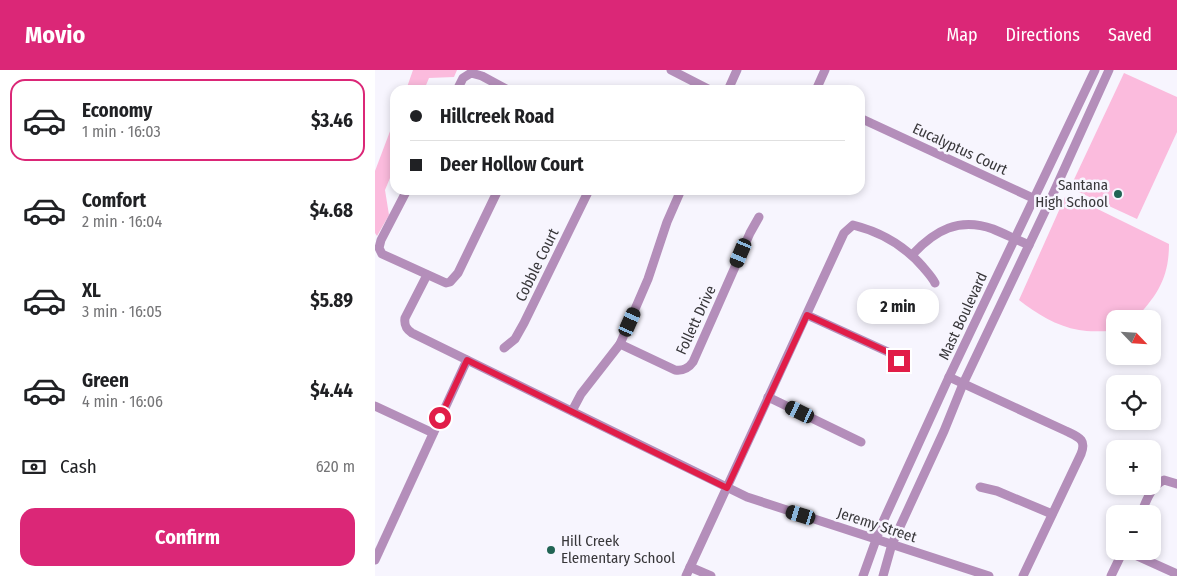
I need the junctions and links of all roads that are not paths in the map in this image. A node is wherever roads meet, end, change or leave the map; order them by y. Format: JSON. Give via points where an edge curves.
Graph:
{"nodes":[{"id":1,"x":671,"y":70,"type":"edge"},
{"id":2,"x":737,"y":70,"type":"edge"},
{"id":3,"x":825,"y":70,"type":"edge"},
{"id":4,"x":1095,"y":70,"type":"edge"},
{"id":5,"x":1109,"y":70,"type":"edge"},
{"id":6,"x":460,"y":85,"type":"edge"},
{"id":7,"x":499,"y":85,"type":"edge"},
{"id":8,"x":700,"y":85,"type":"edge"},
{"id":9,"x":730,"y":85,"type":"edge"},
{"id":10,"x":818,"y":85,"type":"edge"},
{"id":11,"x":865,"y":120,"type":"edge"},
{"id":12,"x":404,"y":195,"type":"edge"},
{"id":13,"x":496,"y":195,"type":"edge"},
{"id":14,"x":587,"y":195,"type":"edge"},
{"id":15,"x":679,"y":195,"type":"edge"},
{"id":16,"x":1035,"y":199,"type":"junction"},
{"id":17,"x":1048,"y":205,"type":"junction"},
{"id":18,"x":759,"y":217,"type":"dead end"},
{"id":19,"x":1015,"y":239,"type":"junction"},
{"id":20,"x":1029,"y":245,"type":"junction"},
{"id":21,"x":912,"y":255,"type":"junction"},
{"id":22,"x":427,"y":275,"type":"junction"},
{"id":23,"x":935,"y":283,"type":"dead end"},
{"id":24,"x":807,"y":315,"type":"junction"},
{"id":25,"x":620,"y":344,"type":"junction"},
{"id":26,"x":505,"y":348,"type":"dead end"},
{"id":27,"x":467,"y":360,"type":"junction"},
{"id":28,"x":899,"y":361,"type":"dead end"},
{"id":29,"x":949,"y":377,"type":"junction"},
{"id":30,"x":963,"y":384,"type":"junction"},
{"id":31,"x":768,"y":397,"type":"junction"},
{"id":32,"x":375,"y":406,"type":"edge"},
{"id":33,"x":572,"y":411,"type":"junction"},
{"id":34,"x":433,"y":433,"type":"junction"},
{"id":35,"x":861,"y":442,"type":"dead end"},
{"id":36,"x":1177,"y":484,"type":"edge"},
{"id":37,"x":980,"y":487,"type":"dead end"},
{"id":38,"x":727,"y":488,"type":"junction"},
{"id":39,"x":1145,"y":505,"type":"edge"},
{"id":40,"x":1052,"y":514,"type":"junction"},
{"id":41,"x":875,"y":538,"type":"junction"},
{"id":42,"x":892,"y":544,"type":"junction"},
{"id":43,"x":375,"y":560,"type":"edge"},
{"id":44,"x":1120,"y":560,"type":"edge"},
{"id":45,"x":1145,"y":560,"type":"edge"},
{"id":46,"x":688,"y":572,"type":"edge"},
{"id":47,"x":1177,"y":574,"type":"edge"},
{"id":48,"x":711,"y":576,"type":"edge"},
{"id":49,"x":863,"y":576,"type":"edge"},
{"id":50,"x":883,"y":576,"type":"edge"},
{"id":51,"x":989,"y":576,"type":"edge"},
{"id":52,"x":1023,"y":576,"type":"edge"},
{"id":53,"x":1111,"y":576,"type":"edge"}],
"edges":[{"from":1,"to":8,"type":"street"},
{"from":2,"to":9,"type":"street"},
{"from":3,"to":10,"type":"street"},
{"from":4,"to":16,"type":"street","name":"Mast Boulevard"},
{"from":5,"to":17,"type":"street","name":"Mast Boulevard"},
{"from":6,"to":7,"type":"street","via":[[471,73]]},
{"from":11,"to":16,"type":"street","name":"Eucalyptus Court"},
{"from":12,"to":22,"type":"street","via":[[379,248],[381,254]]},
{"from":13,"to":22,"type":"street","via":[[458,273],[446,283]]},
{"from":14,"to":26,"type":"street","name":"Cobble Court","via":[[515,339]]},
{"from":15,"to":25,"type":"street"},
{"from":16,"to":17,"type":"street","name":"Eucalyptus Court"},
{"from":16,"to":19,"type":"street","name":"Mast Boulevard"},
{"from":17,"to":20,"type":"street","name":"Mast Boulevard"},
{"from":18,"to":25,"type":"street","name":"Follett Drive","via":[[689,367],[675,370]]},
{"from":19,"to":20,"type":"street"},
{"from":19,"to":21,"type":"street","via":[[979,225],[957,226],[930,237]]},
{"from":19,"to":29,"type":"street","name":"Mast Boulevard"},
{"from":20,"to":30,"type":"street","name":"Mast Boulevard"},
{"from":21,"to":23,"type":"street"},
{"from":21,"to":24,"type":"street","via":[[872,230],[853,225],[844,233]]},
{"from":22,"to":27,"type":"street","name":"Jeremy Street","via":[[404,324],[407,330]]},
{"from":24,"to":28,"type":"street","via":[[888,352]]},
{"from":24,"to":31,"type":"street"},
{"from":25,"to":33,"type":"street","via":[[581,394]]},
{"from":27,"to":33,"type":"street","name":"Jeremy Street"},
{"from":27,"to":34,"type":"street"},
{"from":29,"to":30,"type":"street"},
{"from":29,"to":41,"type":"street","name":"Mast Boulevard"},
{"from":30,"to":40,"type":"street","via":[[1081,438],[1084,447]]},
{"from":30,"to":42,"type":"street","name":"Mast Boulevard","via":[[945,431]]},
{"from":31,"to":35,"type":"street"},
{"from":31,"to":38,"type":"street"},
{"from":32,"to":34,"type":"street"},
{"from":33,"to":38,"type":"street","name":"Jeremy Street"},
{"from":34,"to":43,"type":"street"},
{"from":36,"to":39,"type":"street","via":[[1164,480],[1158,482]]},
{"from":37,"to":40,"type":"street"},
{"from":38,"to":41,"type":"street","name":"Jeremy Street"},
{"from":38,"to":46,"type":"street"},
{"from":40,"to":52,"type":"street"},
{"from":41,"to":42,"type":"street","name":"Jeremy Street"},
{"from":41,"to":49,"type":"street","name":"Mast Boulevard"},
{"from":42,"to":50,"type":"street","name":"Mast Boulevard"},
{"from":42,"to":51,"type":"street","name":"Jeremy Street"},
{"from":44,"to":53,"type":"street"},
{"from":45,"to":47,"type":"street"},
{"from":46,"to":48,"type":"street"}]}
